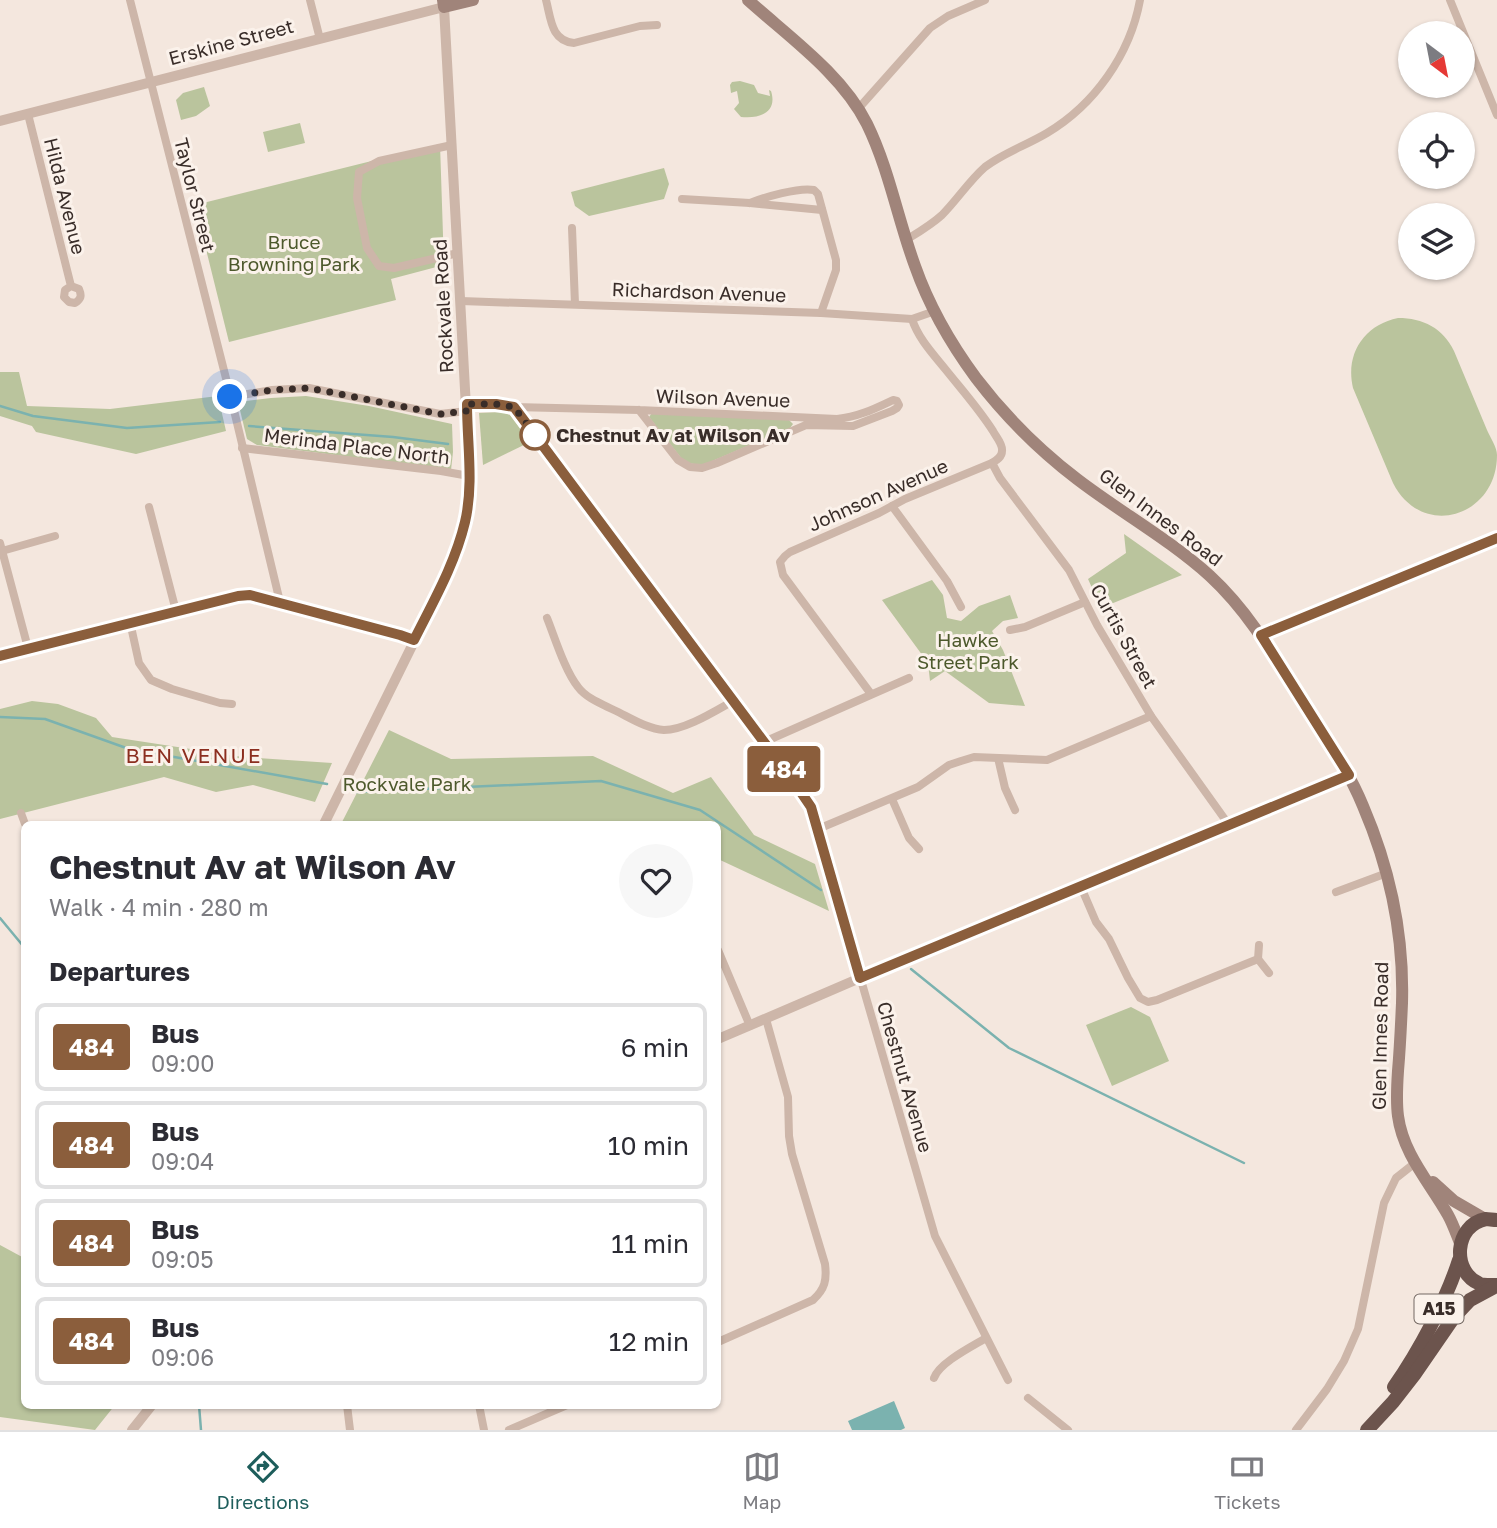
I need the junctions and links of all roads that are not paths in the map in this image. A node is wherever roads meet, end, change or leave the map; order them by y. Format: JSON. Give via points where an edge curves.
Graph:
{"nodes":[{"id":1,"x":130,"y":0,"type":"edge"},
{"id":2,"x":310,"y":0,"type":"edge"},
{"id":3,"x":473,"y":0,"type":"edge"},
{"id":4,"x":546,"y":0,"type":"edge"},
{"id":5,"x":748,"y":0,"type":"edge"},
{"id":6,"x":985,"y":0,"type":"edge"},
{"id":7,"x":1140,"y":0,"type":"edge"},
{"id":8,"x":1450,"y":0,"type":"edge"},
{"id":9,"x":444,"y":4,"type":"edge"},
{"id":10,"x":657,"y":25,"type":"dead end"},
{"id":11,"x":320,"y":39,"type":"junction"},
{"id":12,"x":150,"y":83,"type":"junction"},
{"id":13,"x":858,"y":109,"type":"junction"},
{"id":14,"x":28,"y":114,"type":"junction"},
{"id":15,"x":1497,"y":115,"type":"edge"},
{"id":16,"x":0,"y":121,"type":"edge"},
{"id":17,"x":452,"y":145,"type":"junction"},
{"id":18,"x":682,"y":199,"type":"dead end"},
{"id":19,"x":750,"y":203,"type":"junction"},
{"id":20,"x":822,"y":210,"type":"junction"},
{"id":21,"x":572,"y":228,"type":"dead end"},
{"id":22,"x":906,"y":240,"type":"junction"},
{"id":23,"x":458,"y":253,"type":"junction"},
{"id":24,"x":71,"y":286,"type":"dead end"},
{"id":25,"x":461,"y":301,"type":"junction"},
{"id":26,"x":575,"y":304,"type":"junction"},
{"id":27,"x":935,"y":311,"type":"junction"},
{"id":28,"x":821,"y":313,"type":"junction"},
{"id":29,"x":912,"y":319,"type":"junction"},
{"id":30,"x":230,"y":397,"type":"junction"},
{"id":31,"x":514,"y":407,"type":"junction"},
{"id":32,"x":467,"y":408,"type":"junction"},
{"id":33,"x":639,"y":410,"type":"junction"},
{"id":34,"x":870,"y":416,"type":"dead end"},
{"id":35,"x":806,"y":421,"type":"junction"},
{"id":36,"x":242,"y":448,"type":"junction"},
{"id":37,"x":992,"y":463,"type":"junction"},
{"id":38,"x":469,"y":476,"type":"junction"},
{"id":39,"x":892,"y":506,"type":"junction"},
{"id":40,"x":149,"y":507,"type":"dead end"},
{"id":41,"x":55,"y":536,"type":"dead end"},
{"id":42,"x":1497,"y":538,"type":"edge"},
{"id":43,"x":1,"y":548,"type":"edge"},
{"id":44,"x":280,"y":602,"type":"junction"},
{"id":45,"x":1085,"y":602,"type":"junction"},
{"id":46,"x":961,"y":607,"type":"dead end"},
{"id":47,"x":176,"y":611,"type":"junction"},
{"id":48,"x":547,"y":618,"type":"dead end"},
{"id":49,"x":130,"y":622,"type":"junction"},
{"id":50,"x":1010,"y":631,"type":"dead end"},
{"id":51,"x":1261,"y":635,"type":"junction"},
{"id":52,"x":414,"y":640,"type":"junction"},
{"id":53,"x":28,"y":648,"type":"junction"},
{"id":54,"x":0,"y":656,"type":"edge"},
{"id":55,"x":909,"y":678,"type":"dead end"},
{"id":56,"x":871,"y":694,"type":"junction"},
{"id":57,"x":733,"y":701,"type":"junction"},
{"id":58,"x":232,"y":704,"type":"dead end"},
{"id":59,"x":1151,"y":716,"type":"junction"},
{"id":60,"x":764,"y":741,"type":"junction"},
{"id":61,"x":998,"y":758,"type":"junction"},
{"id":62,"x":1349,"y":775,"type":"junction"},
{"id":63,"x":892,"y":799,"type":"junction"},
{"id":64,"x":1015,"y":810,"type":"dead end"},
{"id":65,"x":21,"y":813,"type":"dead end"},
{"id":66,"x":24,"y":821,"type":"edge"},
{"id":67,"x":326,"y":821,"type":"edge"},
{"id":68,"x":1229,"y":825,"type":"junction"},
{"id":69,"x":818,"y":829,"type":"junction"},
{"id":70,"x":919,"y":849,"type":"dead end"},
{"id":71,"x":1387,"y":873,"type":"junction"},
{"id":72,"x":1081,"y":887,"type":"junction"},
{"id":73,"x":1336,"y":892,"type":"dead end"},
{"id":74,"x":1259,"y":945,"type":"dead end"},
{"id":75,"x":721,"y":957,"type":"edge"},
{"id":76,"x":1258,"y":959,"type":"junction"},
{"id":77,"x":1269,"y":973,"type":"dead end"},
{"id":78,"x":860,"y":978,"type":"junction"},
{"id":79,"x":766,"y":1019,"type":"junction"},
{"id":80,"x":750,"y":1026,"type":"junction"},
{"id":81,"x":721,"y":1039,"type":"edge"},
{"id":82,"x":1418,"y":1166,"type":"junction"},
{"id":83,"x":1491,"y":1219,"type":"edge"},
{"id":84,"x":1460,"y":1242,"type":"junction"},
{"id":85,"x":1459,"y":1260,"type":"junction"},
{"id":86,"x":1496,"y":1286,"type":"edge"},
{"id":87,"x":986,"y":1338,"type":"junction"},
{"id":88,"x":721,"y":1341,"type":"edge"},
{"id":89,"x":934,"y":1378,"type":"dead end"},
{"id":90,"x":1008,"y":1380,"type":"dead end"},
{"id":91,"x":1027,"y":1398,"type":"dead end"},
{"id":92,"x":149,"y":1409,"type":"edge"},
{"id":93,"x":347,"y":1409,"type":"edge"},
{"id":94,"x":480,"y":1409,"type":"edge"},
{"id":95,"x":558,"y":1409,"type":"edge"},
{"id":96,"x":1368,"y":1428,"type":"edge"},
{"id":97,"x":132,"y":1430,"type":"edge"},
{"id":98,"x":350,"y":1430,"type":"edge"},
{"id":99,"x":484,"y":1430,"type":"edge"},
{"id":100,"x":509,"y":1430,"type":"edge"},
{"id":101,"x":1068,"y":1430,"type":"edge"},
{"id":102,"x":1296,"y":1430,"type":"edge"}],
"edges":[{"from":1,"to":12,"type":"street","name":"Taylor Street"},
{"from":2,"to":11,"type":"street"},
{"from":3,"to":9,"type":"main road","name":"Erskine Street"},
{"from":4,"to":10,"type":"street","via":[[554,30],[565,42]]},
{"from":5,"to":13,"type":"main road","name":"Glen Innes Road","via":[[829,72]]},
{"from":6,"to":13,"type":"street","via":[[930,28]]},
{"from":7,"to":22,"type":"street","via":[[1120,55],[1084,105],[1047,133],[984,168],[943,214]]},
{"from":8,"to":15,"type":"street"},
{"from":9,"to":11,"type":"street","name":"Erskine Street"},
{"from":9,"to":17,"type":"street","name":"Rockvale Road"},
{"from":11,"to":12,"type":"street","name":"Erskine Street"},
{"from":12,"to":14,"type":"street","name":"Erskine Street"},
{"from":12,"to":30,"type":"street","name":"Taylor Street"},
{"from":13,"to":22,"type":"main road","name":"Glen Innes Road","via":[[878,153]]},
{"from":14,"to":16,"type":"street","name":"Erskine Street"},
{"from":14,"to":24,"type":"street","name":"Hilda Avenue"},
{"from":17,"to":23,"type":"street","name":"Rockvale Road"},
{"from":17,"to":23,"type":"street","via":[[379,161],[359,172],[357,198],[367,248],[379,266],[394,268]]},
{"from":18,"to":19,"type":"street"},
{"from":19,"to":20,"type":"street"},
{"from":19,"to":20,"type":"street","via":[[807,188],[818,194]]},
{"from":20,"to":28,"type":"street","via":[[836,260]]},
{"from":21,"to":26,"type":"street"},
{"from":22,"to":27,"type":"main road","name":"Glen Innes Road"},
{"from":23,"to":25,"type":"street","name":"Rockvale Road"},
{"from":25,"to":26,"type":"street","name":"Richardson Avenue"},
{"from":25,"to":32,"type":"street","name":"Rockvale Road"},
{"from":26,"to":28,"type":"street","name":"Richardson Avenue"},
{"from":27,"to":29,"type":"street","name":"Richardson Avenue"},
{"from":27,"to":51,"type":"main road","name":"Glen Innes Road","via":[[977,378],[1032,441],[1210,576]]},
{"from":28,"to":29,"type":"street","name":"Richardson Avenue"},
{"from":29,"to":37,"type":"street","via":[[998,439],[1002,452]]},
{"from":30,"to":32,"type":"street","name":"Wilson Avenue","via":[[309,388],[440,414]]},
{"from":30,"to":36,"type":"street","name":"Taylor Street"},
{"from":31,"to":32,"type":"street","name":"Wilson Avenue"},
{"from":31,"to":33,"type":"street","name":"Wilson Avenue"},
{"from":31,"to":57,"type":"street","name":"Chestnut Avenue"},
{"from":32,"to":38,"type":"street","name":"Rockvale Road"},
{"from":33,"to":35,"type":"street","name":"Wilson Avenue"},
{"from":33,"to":35,"type":"street","name":"Wilson Avenue","via":[[678,460],[695,468],[718,463]]},
{"from":34,"to":35,"type":"street","name":"Wilson Avenue","via":[[837,423]]},
{"from":36,"to":38,"type":"street","name":"Merinda Place North"},
{"from":36,"to":44,"type":"street","name":"Taylor Street"},
{"from":37,"to":39,"type":"street","name":"Johnson Avenue"},
{"from":37,"to":45,"type":"street","name":"Curtis Street","via":[[1069,570]]},
{"from":38,"to":52,"type":"street","name":"Rockvale Road","via":[[465,521],[453,561]]},
{"from":39,"to":46,"type":"street"},
{"from":39,"to":56,"type":"street","name":"Johnson Avenue","via":[[790,552],[780,562],[783,575]]},
{"from":40,"to":47,"type":"street"},
{"from":41,"to":43,"type":"street"},
{"from":42,"to":51,"type":"street"},
{"from":43,"to":53,"type":"street"},
{"from":44,"to":47,"type":"street","via":[[238,596]]},
{"from":44,"to":52,"type":"street"},
{"from":45,"to":50,"type":"street"},
{"from":45,"to":59,"type":"street","name":"Curtis Street"},
{"from":47,"to":49,"type":"street"},
{"from":48,"to":57,"type":"street","via":[[578,688],[596,702],[638,721],[656,729],[674,729]]},
{"from":49,"to":53,"type":"street"},
{"from":49,"to":58,"type":"street","via":[[139,663],[151,680]]},
{"from":51,"to":62,"type":"main road","name":"Glen Innes Road"},
{"from":52,"to":67,"type":"street","name":"Rockvale Road"},
{"from":53,"to":54,"type":"street"},
{"from":55,"to":56,"type":"street"},
{"from":56,"to":60,"type":"street"},
{"from":57,"to":60,"type":"street","name":"Chestnut Avenue"},
{"from":59,"to":61,"type":"street","via":[[1046,760]]},
{"from":59,"to":68,"type":"street","name":"Curtis Street"},
{"from":60,"to":69,"type":"street","name":"Chestnut Avenue","via":[[811,807]]},
{"from":61,"to":63,"type":"street","via":[[949,765]]},
{"from":61,"to":64,"type":"street"},
{"from":62,"to":68,"type":"street"},
{"from":62,"to":71,"type":"main road","name":"Glen Innes Road"},
{"from":63,"to":69,"type":"street"},
{"from":63,"to":70,"type":"street","via":[[909,838]]},
{"from":65,"to":66,"type":"street"},
{"from":68,"to":72,"type":"street"},
{"from":69,"to":78,"type":"street","name":"Chestnut Avenue"},
{"from":71,"to":73,"type":"street"},
{"from":71,"to":82,"type":"main road","name":"Glen Innes Road","via":[[1402,963],[1397,1114]]},
{"from":72,"to":76,"type":"street","via":[[1139,998],[1148,1002]]},
{"from":72,"to":78,"type":"street"},
{"from":74,"to":76,"type":"street"},
{"from":75,"to":80,"type":"street"},
{"from":76,"to":77,"type":"street"},
{"from":78,"to":79,"type":"street"},
{"from":78,"to":87,"type":"street","name":"Chestnut Avenue","via":[[935,1236]]},
{"from":79,"to":80,"type":"street"},
{"from":79,"to":88,"type":"street","via":[[788,1097],[792,1154],[827,1278],[813,1300]]},
{"from":80,"to":81,"type":"street"},
{"from":82,"to":83,"type":"main road","name":"Glen Innes Road","via":[[1454,1201]]},
{"from":82,"to":84,"type":"main road","name":"Glen Innes Road"},
{"from":82,"to":102,"type":"street","via":[[1396,1178],[1384,1203],[1358,1329],[1344,1362]]},
{"from":83,"to":84,"type":"highway","via":[[1474,1224]]},
{"from":84,"to":85,"type":"highway","number":"A15"},
{"from":85,"to":86,"type":"highway","number":"A15","via":[[1466,1274]]},
{"from":85,"to":96,"type":"highway","number":"A15","via":[[1414,1356]]},
{"from":86,"to":96,"type":"highway","number":"A15","via":[[1470,1300],[1454,1317],[1414,1375]]},
{"from":87,"to":89,"type":"street","via":[[942,1367]]},
{"from":87,"to":90,"type":"street","name":"Chestnut Avenue"},
{"from":91,"to":101,"type":"street"},
{"from":92,"to":97,"type":"street"},
{"from":93,"to":98,"type":"street"},
{"from":94,"to":99,"type":"street"},
{"from":95,"to":100,"type":"street"}]}
